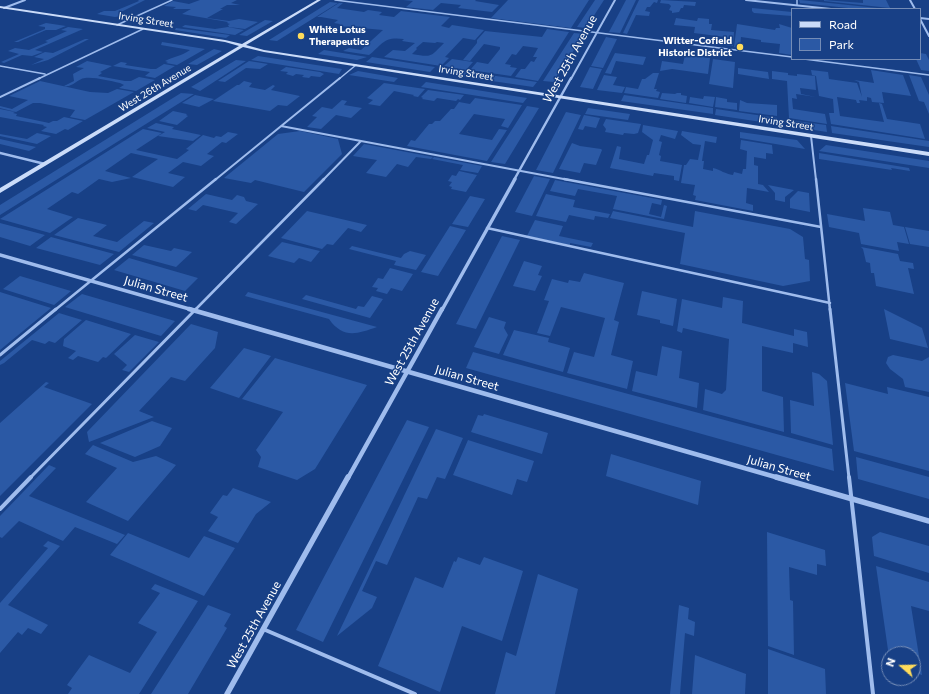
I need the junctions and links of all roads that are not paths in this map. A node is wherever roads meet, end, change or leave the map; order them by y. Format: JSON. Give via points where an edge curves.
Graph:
{"nodes":[{"id":1,"x":25,"y":0,"type":"edge"},
{"id":2,"x":172,"y":0,"type":"edge"},
{"id":3,"x":319,"y":0,"type":"edge"},
{"id":4,"x":335,"y":0,"type":"edge"},
{"id":5,"x":615,"y":0,"type":"edge"},
{"id":6,"x":746,"y":0,"type":"edge"},
{"id":7,"x":797,"y":0,"type":"edge"},
{"id":8,"x":797,"y":5,"type":"junction"},
{"id":9,"x":2,"y":7,"type":"edge"},
{"id":10,"x":822,"y":8,"type":"edge"},
{"id":11,"x":921,"y":21,"type":"edge"},
{"id":12,"x":117,"y":25,"type":"junction"},
{"id":13,"x":143,"y":29,"type":"junction"},
{"id":14,"x":597,"y":33,"type":"junction"},
{"id":15,"x":929,"y":36,"type":"edge"},
{"id":16,"x":243,"y":46,"type":"junction"},
{"id":17,"x":791,"y":57,"type":"edge"},
{"id":18,"x":812,"y":60,"type":"edge"},
{"id":19,"x":356,"y":65,"type":"junction"},
{"id":20,"x":0,"y":66,"type":"edge"},
{"id":21,"x":47,"y":75,"type":"junction"},
{"id":22,"x":929,"y":75,"type":"edge"},
{"id":23,"x":0,"y":97,"type":"edge"},
{"id":24,"x":561,"y":97,"type":"junction"},
{"id":25,"x":281,"y":126,"type":"junction"},
{"id":26,"x":811,"y":136,"type":"junction"},
{"id":27,"x":361,"y":141,"type":"junction"},
{"id":28,"x":0,"y":153,"type":"edge"},
{"id":29,"x":929,"y":154,"type":"edge"},
{"id":30,"x":45,"y":164,"type":"junction"},
{"id":31,"x":520,"y":170,"type":"junction"},
{"id":32,"x":0,"y":191,"type":"edge"},
{"id":33,"x":821,"y":227,"type":"junction"},
{"id":34,"x":487,"y":228,"type":"junction"},
{"id":35,"x":0,"y":255,"type":"edge"},
{"id":36,"x":90,"y":281,"type":"junction"},
{"id":37,"x":830,"y":303,"type":"junction"},
{"id":38,"x":194,"y":311,"type":"junction"},
{"id":39,"x":0,"y":355,"type":"edge"},
{"id":40,"x":407,"y":372,"type":"junction"},
{"id":41,"x":852,"y":499,"type":"junction"},
{"id":42,"x":0,"y":509,"type":"edge"},
{"id":43,"x":929,"y":521,"type":"edge"},
{"id":44,"x":263,"y":629,"type":"junction"},
{"id":45,"x":227,"y":694,"type":"edge"},
{"id":46,"x":415,"y":694,"type":"edge"},
{"id":47,"x":873,"y":694,"type":"edge"}],
"edges":[{"from":1,"to":9,"type":"street"},
{"from":2,"to":12,"type":"lane"},
{"from":3,"to":16,"type":"street","name":"West 26th Avenue"},
{"from":4,"to":14,"type":"lane"},
{"from":5,"to":14,"type":"street","name":"West 25th Avenue"},
{"from":6,"to":8,"type":"street"},
{"from":7,"to":8,"type":"lane"},
{"from":8,"to":10,"type":"street"},
{"from":9,"to":12,"type":"street","name":"Irving Street"},
{"from":11,"to":15,"type":"street"},
{"from":12,"to":13,"type":"street","name":"Irving Street"},
{"from":13,"to":16,"type":"street","name":"Irving Street"},
{"from":13,"to":21,"type":"lane"},
{"from":14,"to":17,"type":"lane"},
{"from":14,"to":24,"type":"street","name":"West 25th Avenue"},
{"from":16,"to":19,"type":"street","name":"Irving Street"},
{"from":16,"to":30,"type":"street","name":"West 26th Avenue"},
{"from":18,"to":22,"type":"lane"},
{"from":19,"to":24,"type":"street","name":"Irving Street"},
{"from":19,"to":25,"type":"lane"},
{"from":20,"to":21,"type":"lane"},
{"from":21,"to":23,"type":"lane"},
{"from":24,"to":26,"type":"street","name":"Irving Street"},
{"from":24,"to":31,"type":"street","name":"West 25th Avenue"},
{"from":25,"to":27,"type":"lane"},
{"from":25,"to":36,"type":"lane"},
{"from":26,"to":29,"type":"street","name":"Irving Street"},
{"from":26,"to":33,"type":"lane"},
{"from":27,"to":31,"type":"lane"},
{"from":27,"to":38,"type":"lane"},
{"from":28,"to":30,"type":"street"},
{"from":30,"to":32,"type":"street","name":"West 26th Avenue"},
{"from":31,"to":33,"type":"lane"},
{"from":31,"to":34,"type":"street","name":"West 25th Avenue"},
{"from":33,"to":37,"type":"lane"},
{"from":34,"to":37,"type":"lane"},
{"from":34,"to":40,"type":"street","name":"West 25th Avenue"},
{"from":35,"to":36,"type":"street","name":"Julian Street"},
{"from":36,"to":38,"type":"street","name":"Julian Street"},
{"from":36,"to":39,"type":"lane"},
{"from":37,"to":41,"type":"lane"},
{"from":38,"to":40,"type":"street","name":"Julian Street"},
{"from":38,"to":42,"type":"lane"},
{"from":40,"to":41,"type":"street","name":"Julian Street"},
{"from":40,"to":44,"type":"street","name":"West 25th Avenue"},
{"from":41,"to":43,"type":"street","name":"Julian Street"},
{"from":41,"to":47,"type":"lane"},
{"from":44,"to":45,"type":"street","name":"West 25th Avenue"},
{"from":44,"to":46,"type":"lane"}]}
